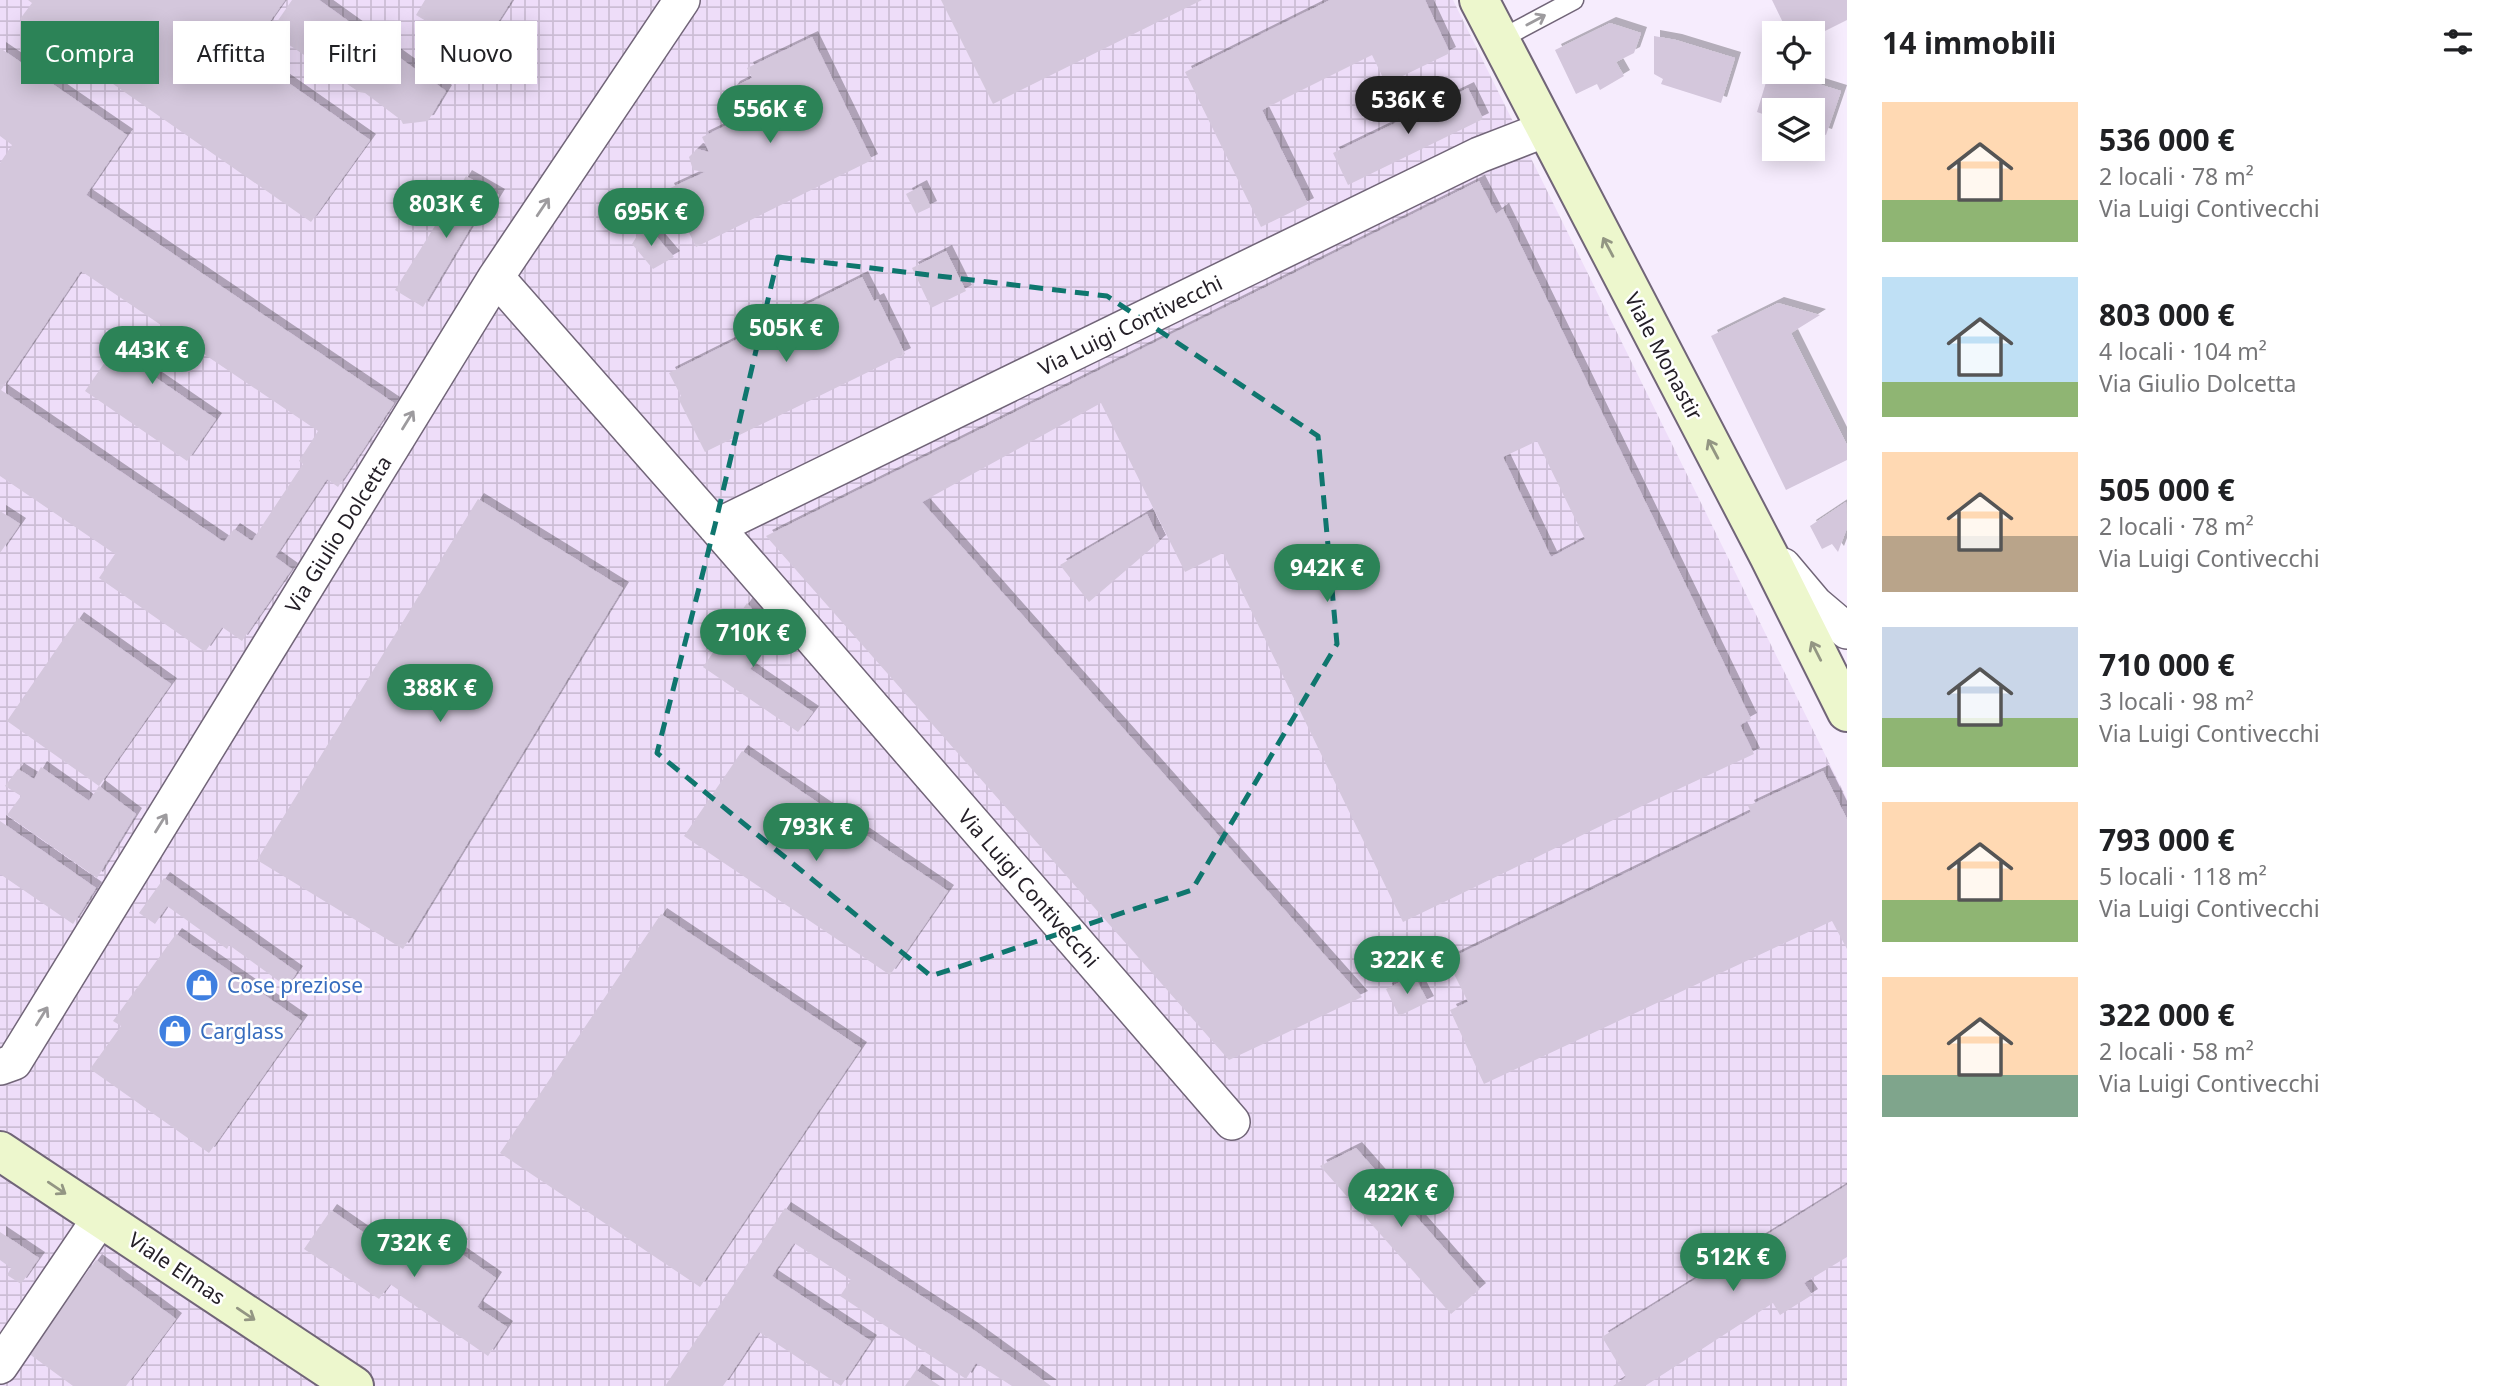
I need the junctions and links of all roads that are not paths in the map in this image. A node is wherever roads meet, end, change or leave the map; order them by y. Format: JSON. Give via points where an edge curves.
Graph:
{"nodes":[{"id":1,"x":682,"y":0,"type":"edge"},
{"id":2,"x":1574,"y":0,"type":"edge"},
{"id":3,"x":1480,"y":1,"type":"edge"},
{"id":4,"x":1499,"y":40,"type":"junction"},
{"id":5,"x":1546,"y":129,"type":"junction"},
{"id":6,"x":496,"y":278,"type":"junction"},
{"id":7,"x":716,"y":527,"type":"junction"},
{"id":8,"x":1769,"y":556,"type":"junction"},
{"id":9,"x":1847,"y":631,"type":"edge"},
{"id":10,"x":1847,"y":712,"type":"edge"},
{"id":11,"x":0,"y":1067,"type":"edge"},
{"id":12,"x":1232,"y":1122,"type":"dead end"},
{"id":13,"x":0,"y":1151,"type":"edge"},
{"id":14,"x":101,"y":1217,"type":"junction"},
{"id":15,"x":0,"y":1366,"type":"edge"},
{"id":16,"x":354,"y":1386,"type":"edge"}],
"edges":[{"from":6,"to":1,"type":"street","name":"Via Giulio Dolcetta","one_way":true},
{"from":4,"to":2,"type":"lane","one_way":true},
{"from":3,"to":4,"type":"main road","name":"Viale Monastir"},
{"from":4,"to":5,"type":"main road","name":"Viale Monastir"},
{"from":5,"to":7,"type":"street","name":"Via Luigi Contivecchi","via":[[1479,155]]},
{"from":8,"to":5,"type":"main road","name":"Viale Monastir","one_way":true},
{"from":6,"to":7,"type":"street","name":"Via Luigi Contivecchi"},
{"from":11,"to":6,"type":"street","name":"Via Giulio Dolcetta","one_way":true,"via":[[14,1062]]},
{"from":7,"to":12,"type":"street","name":"Via Luigi Contivecchi"},
{"from":8,"to":9,"type":"street"},
{"from":10,"to":8,"type":"main road","name":"Viale Monastir","one_way":true},
{"from":13,"to":14,"type":"main road","name":"Viale Elmas","one_way":true},
{"from":14,"to":15,"type":"street"},
{"from":14,"to":16,"type":"main road","name":"Viale Elmas","one_way":true}]}
